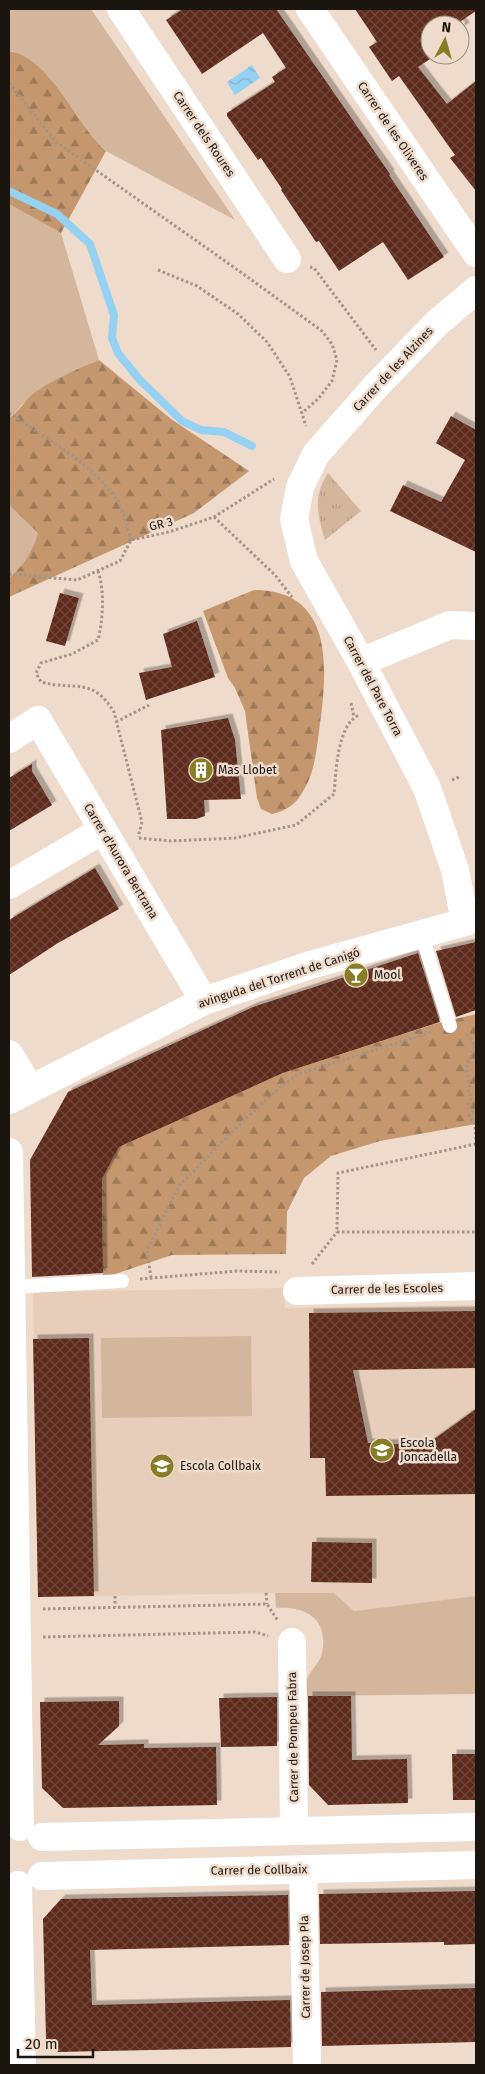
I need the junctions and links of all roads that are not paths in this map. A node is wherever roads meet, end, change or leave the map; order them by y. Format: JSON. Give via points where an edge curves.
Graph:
{"nodes":[{"id":1,"x":121,"y":9,"type":"edge"},
{"id":2,"x":310,"y":9,"type":"edge"},
{"id":3,"x":476,"y":253,"type":"edge"},
{"id":4,"x":288,"y":259,"type":"road end"},
{"id":5,"x":476,"y":290,"type":"edge"},
{"id":6,"x":316,"y":454,"type":"joint"},
{"id":7,"x":476,"y":626,"type":"edge"},
{"id":8,"x":361,"y":662,"type":"junction"},
{"id":9,"x":9,"y":739,"type":"edge"},
{"id":10,"x":103,"y":830,"type":"junction"},
{"id":11,"x":9,"y":885,"type":"edge"},
{"id":12,"x":471,"y":920,"type":"edge"},
{"id":13,"x":421,"y":933,"type":"junction"},
{"id":14,"x":204,"y":1001,"type":"junction"},
{"id":15,"x":450,"y":1026,"type":"road end"},
{"id":16,"x":9,"y":1054,"type":"edge"},
{"id":17,"x":19,"y":1094,"type":"edge"},
{"id":18,"x":9,"y":1152,"type":"edge"},
{"id":19,"x":300,"y":1279,"type":"road end"},
{"id":20,"x":122,"y":1281,"type":"road end"},
{"id":21,"x":11,"y":1286,"type":"junction"},
{"id":22,"x":476,"y":1286,"type":"edge"},
{"id":23,"x":10,"y":1323,"type":"edge"},
{"id":24,"x":292,"y":1642,"type":"road end"},
{"id":25,"x":476,"y":1827,"type":"edge"},
{"id":26,"x":24,"y":1831,"type":"edge"},
{"id":27,"x":294,"y":1831,"type":"junction"},
{"id":28,"x":476,"y":1865,"type":"edge"},
{"id":29,"x":303,"y":1869,"type":"junction"},
{"id":30,"x":23,"y":1881,"type":"edge"},
{"id":31,"x":22,"y":2065,"type":"edge"},
{"id":32,"x":307,"y":2065,"type":"edge"}],
"edges":[{"from":1,"to":4,"type":"street","name":"Carrer dels Roures"},
{"from":2,"to":3,"type":"street","name":"Carrer de les Oliveres"},
{"from":5,"to":6,"type":"street","name":"Carrer de les Alzines","via":[[436,323]]},
{"from":6,"to":8,"type":"street","name":"Carrer del Pare Torra","via":[[300,487],[294,519],[304,561]]},
{"from":7,"to":8,"type":"street","via":[[450,626]]},
{"from":8,"to":12,"type":"street","name":"Carrer del Pare Torra","via":[[428,788]]},
{"from":9,"to":10,"type":"street","name":"Carrer d'Aurora Bertrana","via":[[38,720]]},
{"from":10,"to":11,"type":"street"},
{"from":10,"to":14,"type":"street","name":"Carrer d'Aurora Bertrana","via":[[128,846]]},
{"from":12,"to":13,"type":"street","name":"avinguda del Torrent de Canigó"},
{"from":13,"to":14,"type":"street","name":"avinguda del Torrent de Canigó","via":[[310,965]]},
{"from":13,"to":15,"type":"lane"},
{"from":14,"to":17,"type":"street","name":"avinguda del Torrent de Canigó"},
{"from":16,"to":17,"type":"street"},
{"from":18,"to":21,"type":"street"},
{"from":19,"to":22,"type":"street","name":"Carrer de les Escoles"},
{"from":20,"to":21,"type":"lane"},
{"from":21,"to":23,"type":"street"},
{"from":23,"to":26,"type":"street"},
{"from":24,"to":27,"type":"street","name":"Carrer de Pompeu Fabra"},
{"from":25,"to":27,"type":"street"},
{"from":26,"to":27,"type":"street"},
{"from":26,"to":30,"type":"street","via":[[48,1846],[50,1856],[48,1867]]},
{"from":28,"to":29,"type":"street","name":"Carrer de Collbaix"},
{"from":29,"to":30,"type":"street","name":"Carrer de Collbaix"},
{"from":29,"to":32,"type":"street","name":"Carrer de Josep Pla"},
{"from":30,"to":31,"type":"street"}]}
